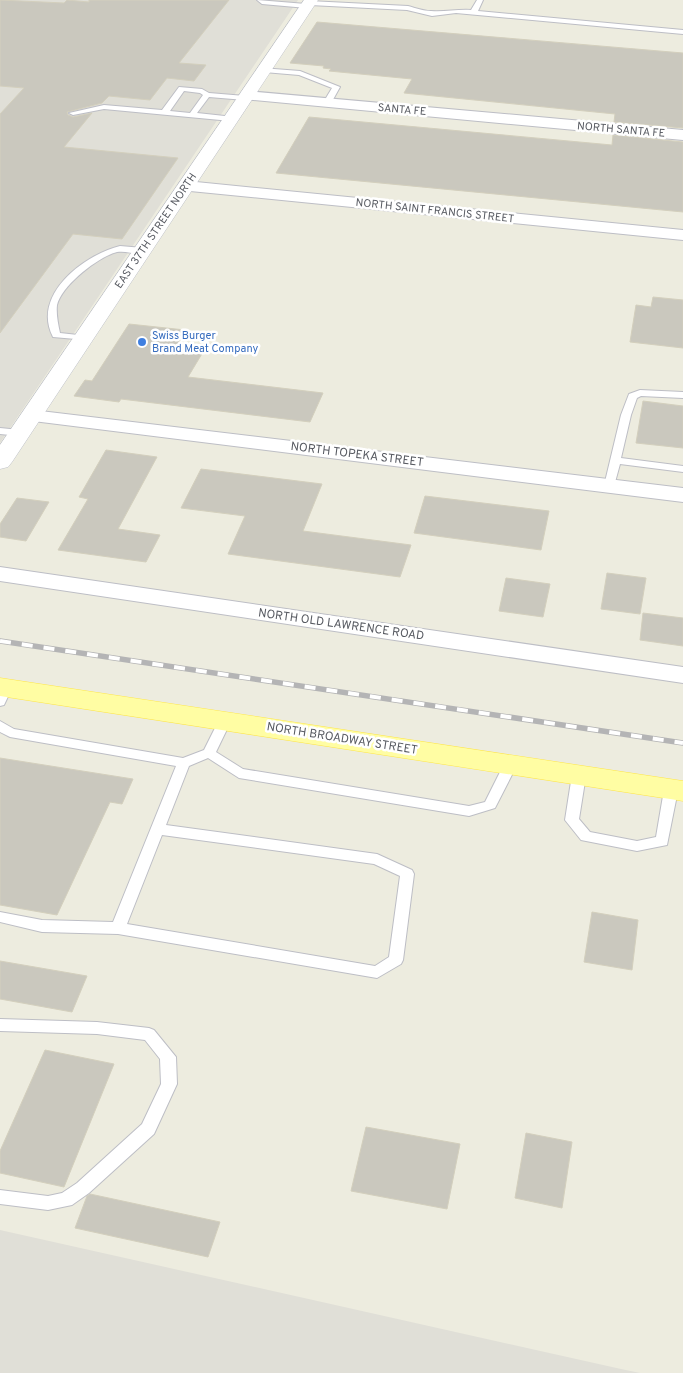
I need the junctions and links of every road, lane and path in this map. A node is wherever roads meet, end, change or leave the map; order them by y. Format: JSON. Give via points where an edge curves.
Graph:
{"nodes":[{"id":1,"x":260,"y":0,"type":"edge"},
{"id":2,"x":480,"y":0,"type":"edge"},
{"id":3,"x":309,"y":3,"type":"edge"},
{"id":4,"x":474,"y":12,"type":"junction"},
{"id":5,"x":683,"y":32,"type":"edge"},
{"id":6,"x":264,"y":70,"type":"junction"},
{"id":7,"x":207,"y":94,"type":"junction"},
{"id":8,"x":246,"y":97,"type":"junction"},
{"id":9,"x":327,"y":103,"type":"junction"},
{"id":10,"x":73,"y":113,"type":"dead end"},
{"id":11,"x":164,"y":113,"type":"junction"},
{"id":12,"x":192,"y":115,"type":"junction"},
{"id":13,"x":232,"y":119,"type":"junction"},
{"id":14,"x":558,"y":124,"type":"joint"},
{"id":15,"x":683,"y":135,"type":"edge"},
{"id":16,"x":186,"y":186,"type":"junction"},
{"id":17,"x":683,"y":235,"type":"edge"},
{"id":18,"x":143,"y":251,"type":"junction"},
{"id":19,"x":84,"y":338,"type":"junction"},
{"id":20,"x":683,"y":395,"type":"edge"},
{"id":21,"x":32,"y":416,"type":"junction"},
{"id":22,"x":0,"y":431,"type":"edge"},
{"id":23,"x":20,"y":433,"type":"junction"},
{"id":24,"x":616,"y":460,"type":"junction"},
{"id":25,"x":0,"y":462,"type":"edge"},
{"id":26,"x":683,"y":469,"type":"edge"},
{"id":27,"x":609,"y":486,"type":"junction"},
{"id":28,"x":683,"y":495,"type":"edge"},
{"id":29,"x":0,"y":574,"type":"edge"},
{"id":30,"x":683,"y":675,"type":"edge"},
{"id":31,"x":2,"y":692,"type":"edge"},
{"id":32,"x":225,"y":721,"type":"junction"},
{"id":33,"x":0,"y":725,"type":"edge"},
{"id":34,"x":209,"y":753,"type":"junction"},
{"id":35,"x":184,"y":763,"type":"junction"},
{"id":36,"x":510,"y":765,"type":"junction"},
{"id":37,"x":579,"y":775,"type":"junction"},
{"id":38,"x":677,"y":790,"type":"edge"},
{"id":39,"x":158,"y":829,"type":"junction"},
{"id":40,"x":0,"y":916,"type":"edge"},
{"id":41,"x":118,"y":928,"type":"junction"},
{"id":42,"x":0,"y":1025,"type":"edge"},
{"id":43,"x":0,"y":1197,"type":"edge"}],
"edges":[{"from":1,"to":3,"type":"lane"},
{"from":2,"to":4,"type":"lane"},
{"from":3,"to":4,"type":"lane","via":[[408,8],[420,13]]},
{"from":3,"to":6,"type":"main road","name":"EAST 37TH STREET NORTH"},
{"from":4,"to":5,"type":"lane"},
{"from":6,"to":8,"type":"main road","name":"EAST 37TH STREET NORTH"},
{"from":6,"to":9,"type":"lane","via":[[300,73],[336,87]]},
{"from":7,"to":8,"type":"lane"},
{"from":7,"to":11,"type":"lane","via":[[182,89]]},
{"from":7,"to":12,"type":"lane"},
{"from":8,"to":9,"type":"street","name":"SANTA FE"},
{"from":8,"to":13,"type":"main road","name":"EAST 37TH STREET NORTH"},
{"from":9,"to":14,"type":"street","name":"SANTA FE"},
{"from":10,"to":11,"type":"lane","via":[[104,107]]},
{"from":11,"to":12,"type":"lane"},
{"from":12,"to":13,"type":"lane"},
{"from":13,"to":16,"type":"main road","name":"EAST 37TH STREET NORTH"},
{"from":14,"to":15,"type":"street","name":"NORTH SANTA FE"},
{"from":16,"to":17,"type":"street","name":"NORTH SAINT FRANCIS STREET"},
{"from":16,"to":18,"type":"main road","name":"EAST 37TH STREET NORTH"},
{"from":18,"to":19,"type":"main road","name":"EAST 37TH STREET NORTH"},
{"from":18,"to":19,"type":"lane","via":[[120,249],[102,255],[74,275],[54,302],[52,320],[56,335]]},
{"from":19,"to":21,"type":"main road","name":"EAST 37TH STREET NORTH"},
{"from":20,"to":24,"type":"lane","via":[[640,393],[633,396]]},
{"from":21,"to":23,"type":"main road","name":"EAST 37TH STREET NORTH"},
{"from":21,"to":27,"type":"street","name":"NORTH TOPEKA STREET"},
{"from":22,"to":23,"type":"lane"},
{"from":23,"to":25,"type":"main road","name":"EAST 37TH STREET NORTH"},
{"from":24,"to":26,"type":"lane"},
{"from":24,"to":27,"type":"lane"},
{"from":27,"to":28,"type":"street","name":"NORTH TOPEKA STREET"},
{"from":29,"to":30,"type":"street","name":"NORTH OLD LAWRENCE ROAD"},
{"from":31,"to":32,"type":"main road","name":"NORTH BROADWAY STREET"},
{"from":32,"to":34,"type":"lane"},
{"from":32,"to":36,"type":"main road","name":"NORTH BROADWAY STREET"},
{"from":33,"to":35,"type":"lane","via":[[10,733]]},
{"from":34,"to":35,"type":"lane"},
{"from":34,"to":36,"type":"lane","via":[[239,772],[469,811],[490,805]]},
{"from":35,"to":39,"type":"lane"},
{"from":36,"to":37,"type":"main road","name":"NORTH BROADWAY STREET"},
{"from":37,"to":38,"type":"main road","name":"NORTH BROADWAY STREET"},
{"from":37,"to":38,"type":"lane","via":[[572,820],[586,836],[637,846],[662,841]]},
{"from":39,"to":41,"type":"lane"},
{"from":39,"to":41,"type":"lane","via":[[378,859],[407,874],[396,960],[377,972]]},
{"from":40,"to":41,"type":"lane","via":[[42,926]]},
{"from":42,"to":43,"type":"lane","via":[[97,1028],[149,1034],[168,1057],[169,1084],[148,1129],[66,1200],[48,1203]]}]}
